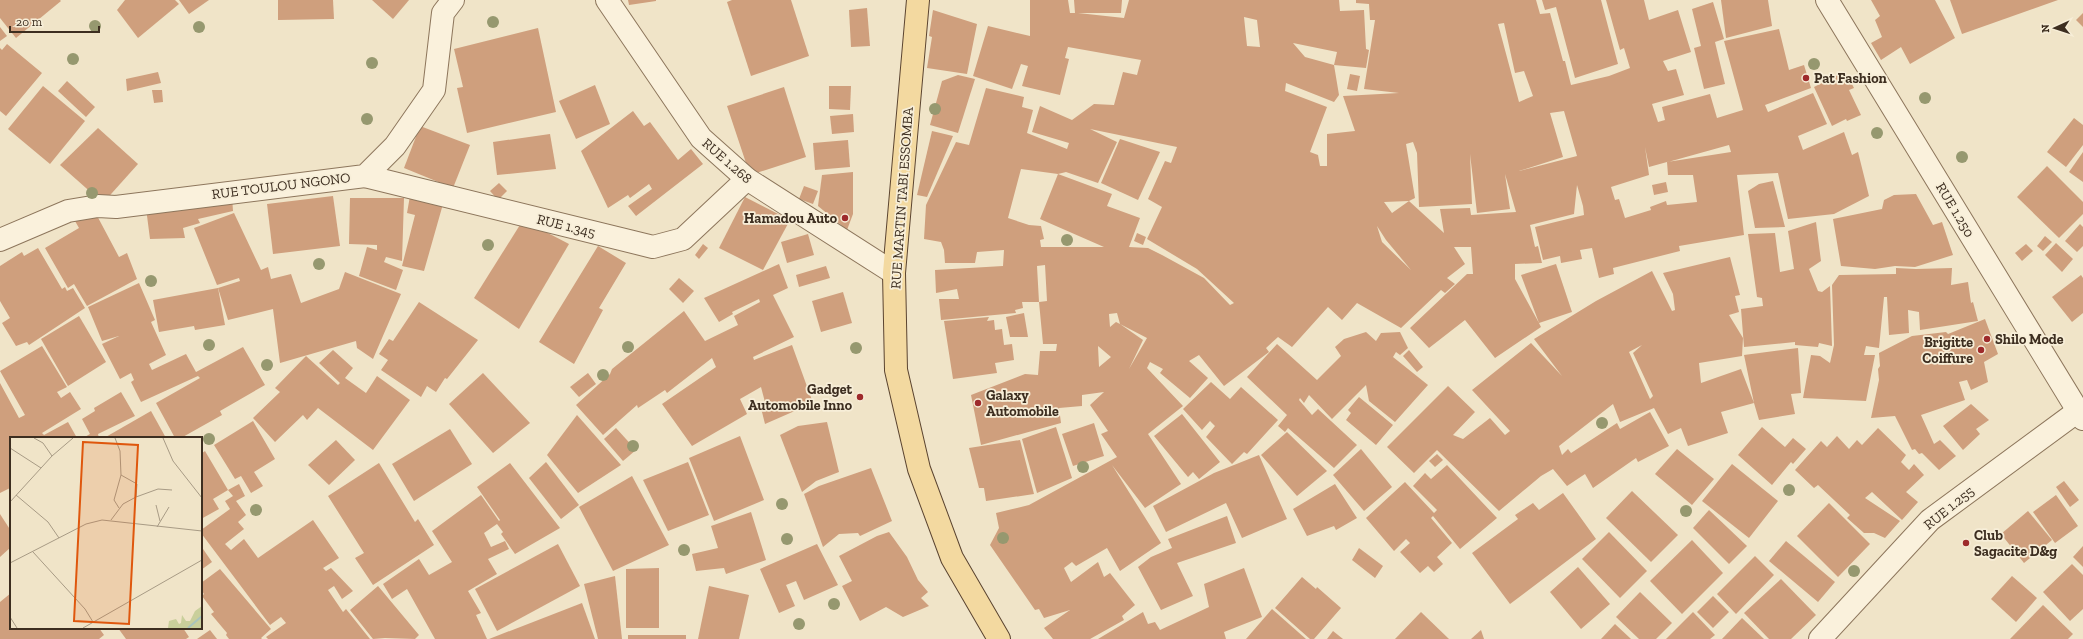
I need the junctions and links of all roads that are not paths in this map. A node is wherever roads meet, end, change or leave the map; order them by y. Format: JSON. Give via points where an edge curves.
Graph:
{"nodes":[{"id":1,"x":453,"y":0,"type":"edge"},
{"id":2,"x":607,"y":0,"type":"edge"},
{"id":3,"x":918,"y":0,"type":"edge"},
{"id":4,"x":1827,"y":0,"type":"edge"},
{"id":5,"x":365,"y":176,"type":"junction"},
{"id":6,"x":746,"y":179,"type":"junction"},
{"id":7,"x":0,"y":240,"type":"edge"},
{"id":8,"x":894,"y":273,"type":"junction"},
{"id":9,"x":2080,"y":415,"type":"edge"},
{"id":10,"x":999,"y":639,"type":"edge"},
{"id":11,"x":1820,"y":639,"type":"edge"}],
"edges":[{"from":1,"to":5,"type":"street","name":"RUE TOULOU NGONO","via":[[443,13],[434,90],[395,146]]},
{"from":2,"to":6,"type":"street","name":"RUE 1.268","via":[[701,138]]},
{"from":3,"to":8,"type":"main road","name":"RUE MARTIN TABI ESSOMBA"},
{"from":4,"to":9,"type":"street","name":"RUE 1.250"},
{"from":5,"to":6,"type":"street","name":"RUE 1.345","via":[[653,247],[683,239]]},
{"from":5,"to":7,"type":"street","name":"RUE TOULOU NGONO","via":[[116,206],[83,207],[68,210]]},
{"from":6,"to":8,"type":"street","name":"RUE 1.268"},
{"from":8,"to":10,"type":"main road","name":"RUE MARTIN TABI ESSOMBA","via":[[896,370],[919,469],[952,558]]},
{"from":9,"to":11,"type":"street","name":"RUE 1.255","via":[[1930,520]]}]}
